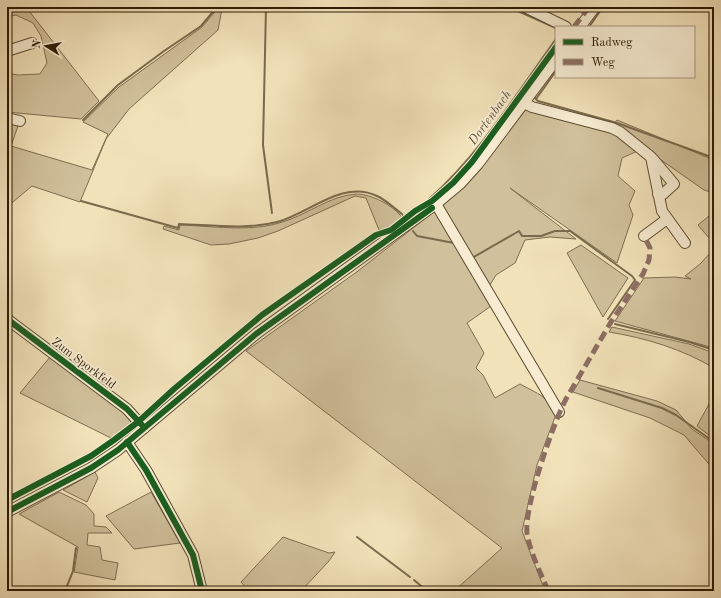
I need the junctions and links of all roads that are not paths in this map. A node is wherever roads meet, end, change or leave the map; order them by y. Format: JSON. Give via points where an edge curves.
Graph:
{"nodes":[{"id":1,"x":525,"y":7,"type":"edge"},
{"id":2,"x":595,"y":7,"type":"edge"},
{"id":3,"x":564,"y":26,"type":"edge"},
{"id":4,"x":581,"y":26,"type":"edge"},
{"id":5,"x":32,"y":42,"type":"dead end"},
{"id":6,"x":7,"y":51,"type":"edge"},
{"id":7,"x":555,"y":61,"type":"edge"},
{"id":8,"x":524,"y":102,"type":"junction"},
{"id":9,"x":7,"y":118,"type":"edge"},
{"id":10,"x":20,"y":121,"type":"dead end"},
{"id":11,"x":651,"y":157,"type":"junction"},
{"id":12,"x":658,"y":194,"type":"junction"},
{"id":13,"x":436,"y":204,"type":"junction"},
{"id":14,"x":667,"y":219,"type":"junction"},
{"id":15,"x":644,"y":236,"type":"dead end"},
{"id":16,"x":685,"y":243,"type":"dead end"},
{"id":17,"x":7,"y":319,"type":"edge"},
{"id":18,"x":559,"y":412,"type":"dead end"},
{"id":19,"x":144,"y":428,"type":"junction"},
{"id":20,"x":127,"y":442,"type":"junction"},
{"id":21,"x":7,"y":512,"type":"edge"},
{"id":22,"x":202,"y":591,"type":"edge"}],
"edges":[{"from":1,"to":3,"type":"street"},
{"from":2,"to":4,"type":"street"},
{"from":5,"to":6,"type":"street"},
{"from":7,"to":8,"type":"street"},
{"from":8,"to":11,"type":"street","via":[[532,107],[612,128]]},
{"from":8,"to":13,"type":"street","via":[[478,164],[460,184]]},
{"from":9,"to":10,"type":"street"},
{"from":11,"to":12,"type":"street"},
{"from":11,"to":12,"type":"street","via":[[674,184],[663,194]]},
{"from":12,"to":14,"type":"street"},
{"from":13,"to":18,"type":"street"},
{"from":13,"to":19,"type":"street","via":[[256,334]]},
{"from":14,"to":15,"type":"street"},
{"from":14,"to":16,"type":"street"},
{"from":17,"to":19,"type":"street","name":"Zum Sporkfeld","via":[[127,409]]},
{"from":19,"to":20,"type":"street"},
{"from":20,"to":21,"type":"street","via":[[91,468]]},
{"from":20,"to":22,"type":"street","via":[[146,470],[193,555]]}]}
